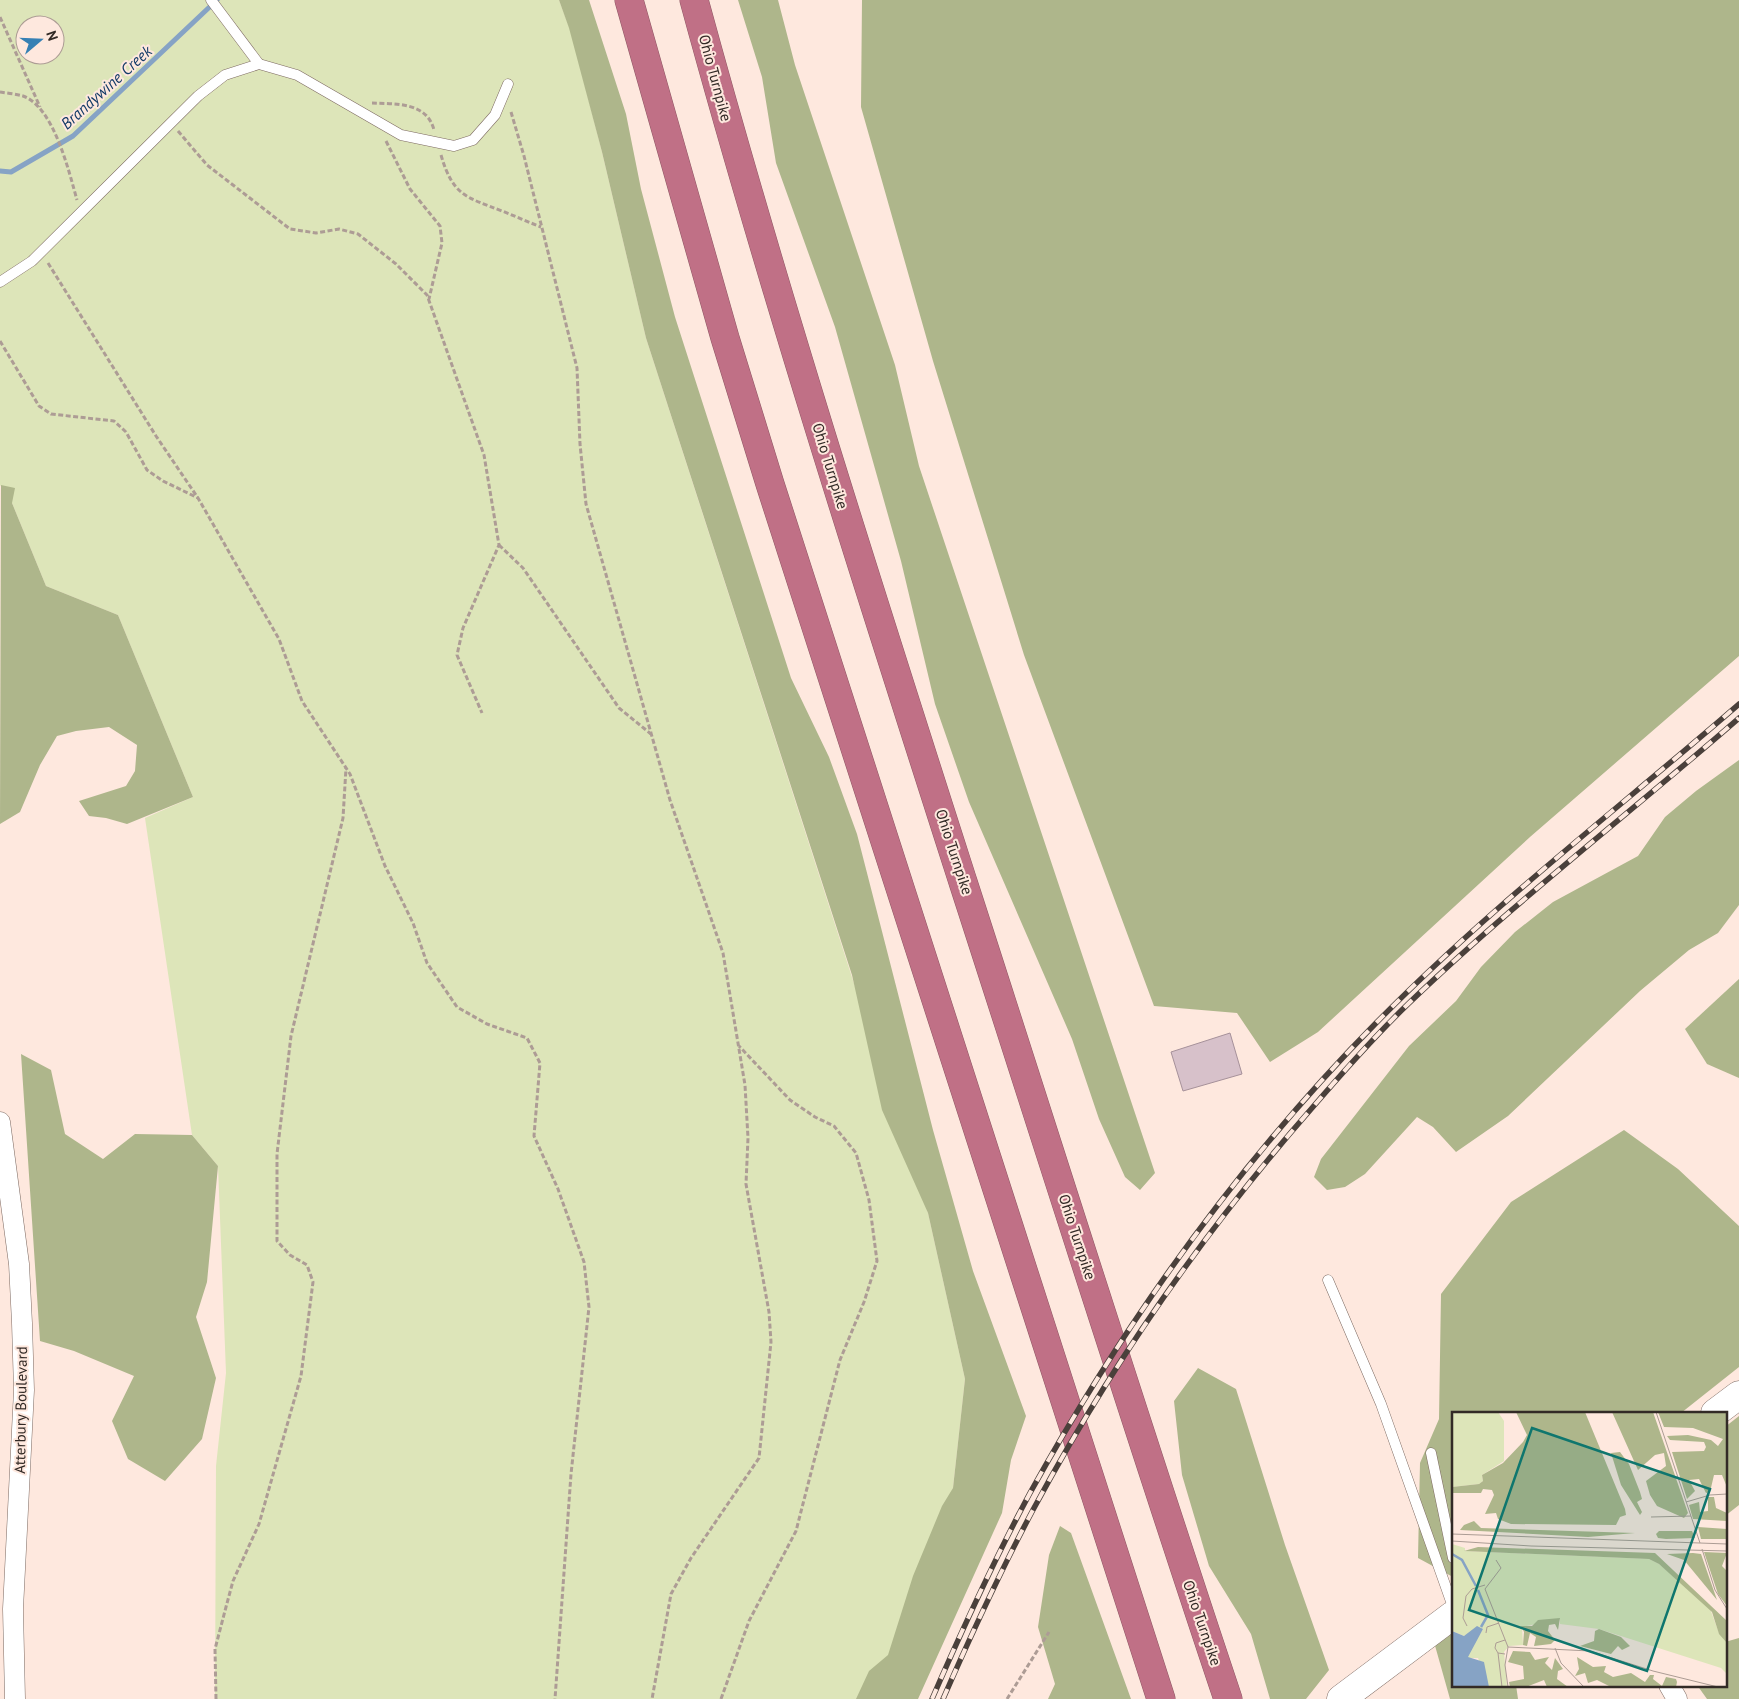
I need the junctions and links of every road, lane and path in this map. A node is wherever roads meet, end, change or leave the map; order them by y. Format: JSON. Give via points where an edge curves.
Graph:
{"nodes":[{"id":1,"x":211,"y":0,"type":"edge"},
{"id":2,"x":629,"y":0,"type":"edge"},
{"id":3,"x":694,"y":0,"type":"edge"},
{"id":4,"x":0,"y":17,"type":"edge"},
{"id":5,"x":259,"y":64,"type":"junction"},
{"id":6,"x":506,"y":88,"type":"joint"},
{"id":7,"x":0,"y":92,"type":"edge"},
{"id":8,"x":40,"y":108,"type":"junction"},
{"id":9,"x":377,"y":122,"type":"junction"},
{"id":10,"x":172,"y":123,"type":"junction"},
{"id":11,"x":80,"y":213,"type":"junction"},
{"id":12,"x":41,"y":252,"type":"junction"},
{"id":13,"x":0,"y":282,"type":"edge"},
{"id":14,"x":429,"y":300,"type":"junction"},
{"id":15,"x":0,"y":341,"type":"edge"},
{"id":16,"x":198,"y":498,"type":"junction"},
{"id":17,"x":499,"y":546,"type":"junction"},
{"id":18,"x":482,"y":713,"type":"dead end"},
{"id":19,"x":652,"y":735,"type":"junction"},
{"id":20,"x":346,"y":768,"type":"junction"},
{"id":21,"x":739,"y":1045,"type":"junction"},
{"id":22,"x":0,"y":1122,"type":"edge"},
{"id":23,"x":1328,"y":1280,"type":"dead end"},
{"id":24,"x":1739,"y":1395,"type":"edge"},
{"id":25,"x":1716,"y":1412,"type":"edge"},
{"id":26,"x":1431,"y":1453,"type":"dead end"},
{"id":27,"x":1452,"y":1553,"type":"edge"},
{"id":28,"x":1452,"y":1605,"type":"edge"},
{"id":29,"x":1452,"y":1616,"type":"edge"},
{"id":30,"x":1049,"y":1632,"type":"dead end"},
{"id":31,"x":1670,"y":1686,"type":"edge"},
{"id":32,"x":15,"y":1699,"type":"edge"},
{"id":33,"x":216,"y":1699,"type":"edge"},
{"id":34,"x":555,"y":1699,"type":"edge"},
{"id":35,"x":652,"y":1699,"type":"edge"},
{"id":36,"x":721,"y":1699,"type":"edge"},
{"id":37,"x":1007,"y":1699,"type":"edge"},
{"id":38,"x":1161,"y":1699,"type":"edge"},
{"id":39,"x":1228,"y":1699,"type":"edge"},
{"id":40,"x":1341,"y":1699,"type":"edge"},
{"id":41,"x":1677,"y":1699,"type":"edge"}],
"edges":[{"from":1,"to":5,"type":"lane"},
{"from":2,"to":38,"type":"highway","via":[[770,484]]},
{"from":3,"to":39,"type":"highway","name":"Ohio Turnpike","via":[[766,257],[841,502],[1158,1491]]},
{"from":4,"to":8,"type":"path"},
{"from":5,"to":9,"type":"lane","via":[[297,75]]},
{"from":5,"to":10,"type":"lane","via":[[225,75],[198,96]]},
{"from":6,"to":9,"type":"lane","via":[[495,115],[473,140],[454,146],[400,136]]},
{"from":6,"to":19,"type":"path","via":[[577,368],[586,504]]},
{"from":7,"to":8,"type":"path","via":[[24,96]]},
{"from":8,"to":11,"type":"path","via":[[54,134]]},
{"from":9,"to":14,"type":"path","via":[[410,189],[440,226],[442,243]]},
{"from":10,"to":11,"type":"lane"},
{"from":10,"to":14,"type":"path","via":[[207,165],[268,214],[290,229],[316,233],[338,229],[358,234],[396,264]]},
{"from":11,"to":12,"type":"lane"},
{"from":12,"to":13,"type":"lane"},
{"from":12,"to":16,"type":"path"},
{"from":14,"to":17,"type":"path","via":[[484,455]]},
{"from":15,"to":16,"type":"path","via":[[39,406],[52,414],[114,421],[126,432],[147,470]]},
{"from":16,"to":20,"type":"path","via":[[279,639],[302,701]]},
{"from":17,"to":18,"type":"path","via":[[463,628],[457,655]]},
{"from":17,"to":19,"type":"path","via":[[523,568],[619,708]]},
{"from":19,"to":21,"type":"path","via":[[670,800],[723,953]]},
{"from":20,"to":33,"type":"path","via":[[343,818],[291,1036],[277,1154],[277,1241],[290,1255],[307,1265],[313,1282],[301,1376],[259,1524],[233,1581],[226,1607],[216,1649]]},
{"from":20,"to":34,"type":"path","via":[[427,963],[457,1008],[527,1038],[540,1063],[534,1136],[558,1189],[584,1262],[588,1307],[571,1474]]},
{"from":21,"to":35,"type":"path","via":[[748,1138],[746,1184],[769,1312],[771,1342],[759,1458],[691,1558],[671,1594]]},
{"from":21,"to":36,"type":"path","via":[[790,1100],[834,1126],[856,1153],[869,1200],[877,1261],[840,1360],[796,1531],[749,1621]]},
{"from":22,"to":32,"type":"street","name":"Atterbury Boulevard","via":[[20,1264],[24,1390],[13,1609]]},
{"from":23,"to":28,"type":"lane","via":[[1381,1404]]},
{"from":24,"to":25,"type":"street"},
{"from":26,"to":27,"type":"lane"},
{"from":29,"to":40,"type":"street"},
{"from":30,"to":37,"type":"path"},
{"from":31,"to":41,"type":"street"}]}
